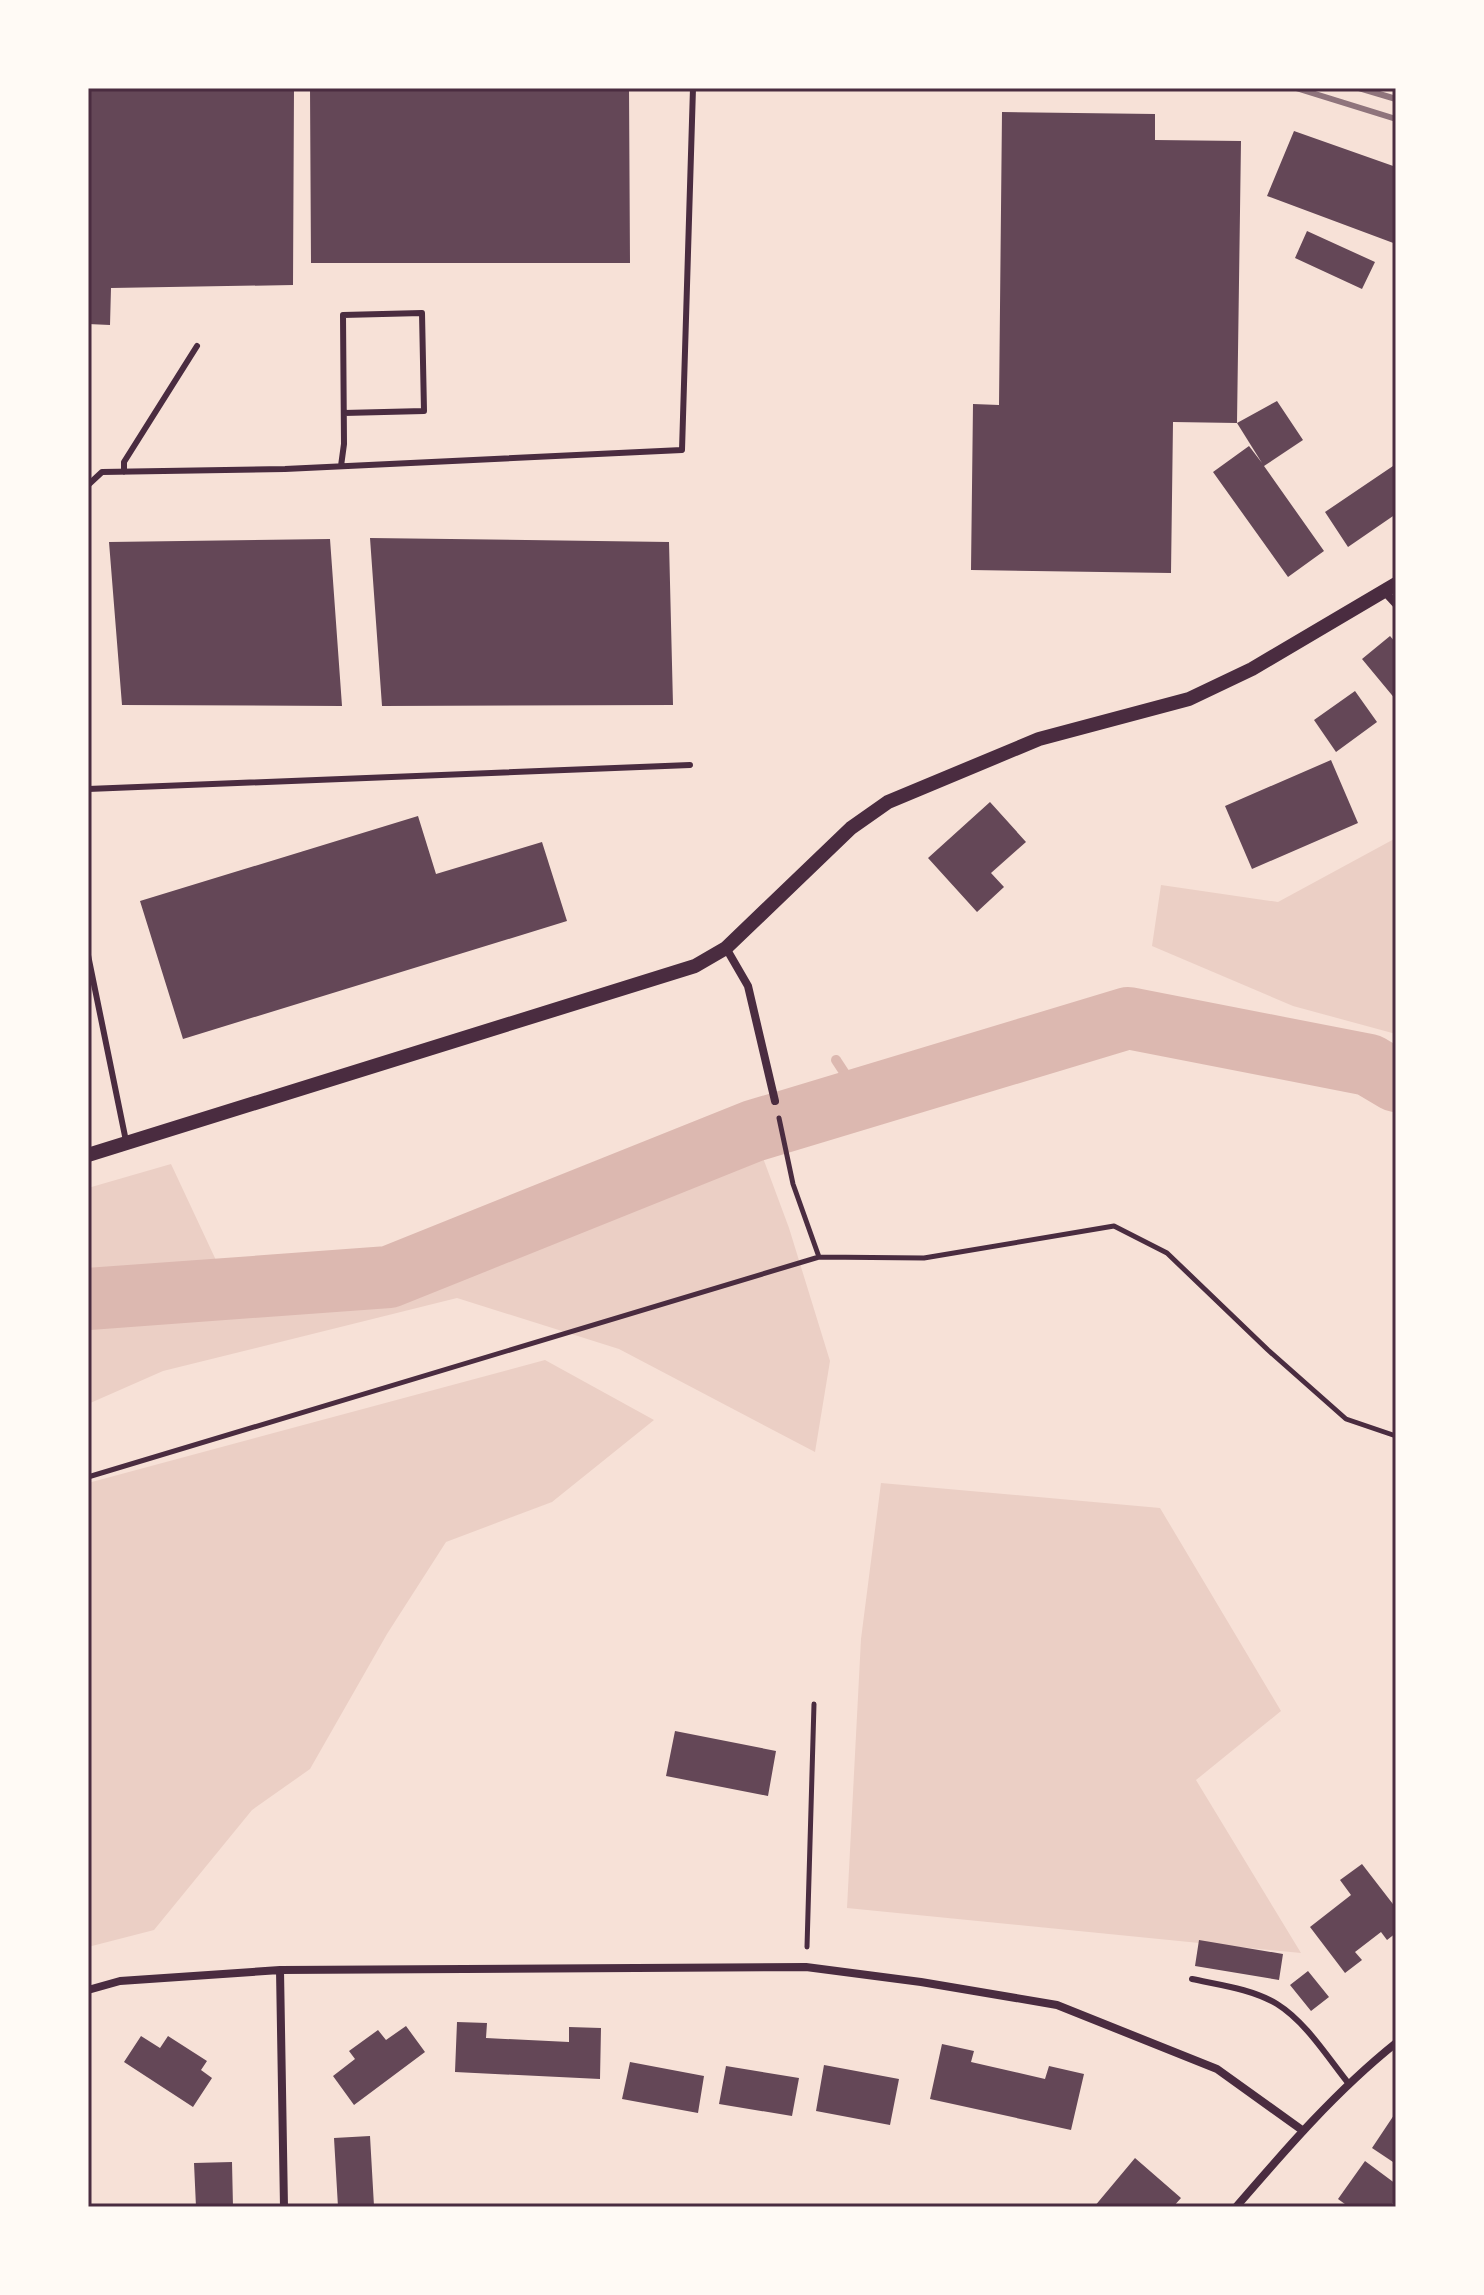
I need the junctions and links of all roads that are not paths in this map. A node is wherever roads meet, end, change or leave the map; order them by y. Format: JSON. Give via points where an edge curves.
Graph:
{"nodes":[{"id":1,"x":693,"y":88,"type":"edge"},
{"id":2,"x":197,"y":346,"type":"dead end"},
{"id":3,"x":344,"y":413,"type":"junction"},
{"id":4,"x":341,"y":466,"type":"junction"},
{"id":5,"x":124,"y":472,"type":"junction"},
{"id":6,"x":88,"y":485,"type":"edge"},
{"id":7,"x":1391,"y":588,"type":"edge"},
{"id":8,"x":1396,"y":604,"type":"edge"},
{"id":9,"x":690,"y":765,"type":"dead end"},
{"id":10,"x":88,"y":789,"type":"edge"},
{"id":11,"x":726,"y":948,"type":"junction"},
{"id":12,"x":88,"y":955,"type":"edge"},
{"id":13,"x":775,"y":1101,"type":"road end"},
{"id":14,"x":127,"y":1145,"type":"junction"},
{"id":15,"x":88,"y":1155,"type":"edge"},
{"id":16,"x":280,"y":1970,"type":"junction"},
{"id":17,"x":1192,"y":1979,"type":"dead end"},
{"id":18,"x":88,"y":1990,"type":"edge"},
{"id":19,"x":1396,"y":2043,"type":"edge"},
{"id":20,"x":1349,"y":2084,"type":"junction"},
{"id":21,"x":1302,"y":2130,"type":"junction"},
{"id":22,"x":284,"y":2207,"type":"edge"},
{"id":23,"x":1236,"y":2207,"type":"edge"}],
"edges":[{"from":1,"to":4,"type":"lane","via":[[682,450]]},
{"from":2,"to":5,"type":"lane","via":[[124,462]]},
{"from":3,"to":3,"type":"lane","via":[[343,315],[422,313],[424,411]]},
{"from":3,"to":4,"type":"lane"},
{"from":4,"to":5,"type":"lane"},
{"from":5,"to":6,"type":"lane","via":[[102,472]]},
{"from":7,"to":8,"type":"street"},
{"from":7,"to":11,"type":"street","via":[[1252,669],[1189,699],[1039,739],[888,802],[813,862]]},
{"from":9,"to":10,"type":"lane"},
{"from":11,"to":13,"type":"street","via":[[748,986]]},
{"from":11,"to":14,"type":"street","via":[[695,966]]},
{"from":12,"to":14,"type":"lane"},
{"from":14,"to":15,"type":"street"},
{"from":16,"to":18,"type":"street","via":[[120,1981]]},
{"from":16,"to":21,"type":"street","via":[[806,1967],[921,1982],[1057,2005],[1217,2069]]},
{"from":16,"to":22,"type":"street"},
{"from":17,"to":20,"type":"lane","via":[[1278,2004]]},
{"from":19,"to":20,"type":"street"},
{"from":20,"to":21,"type":"street"},
{"from":21,"to":23,"type":"street"}]}
